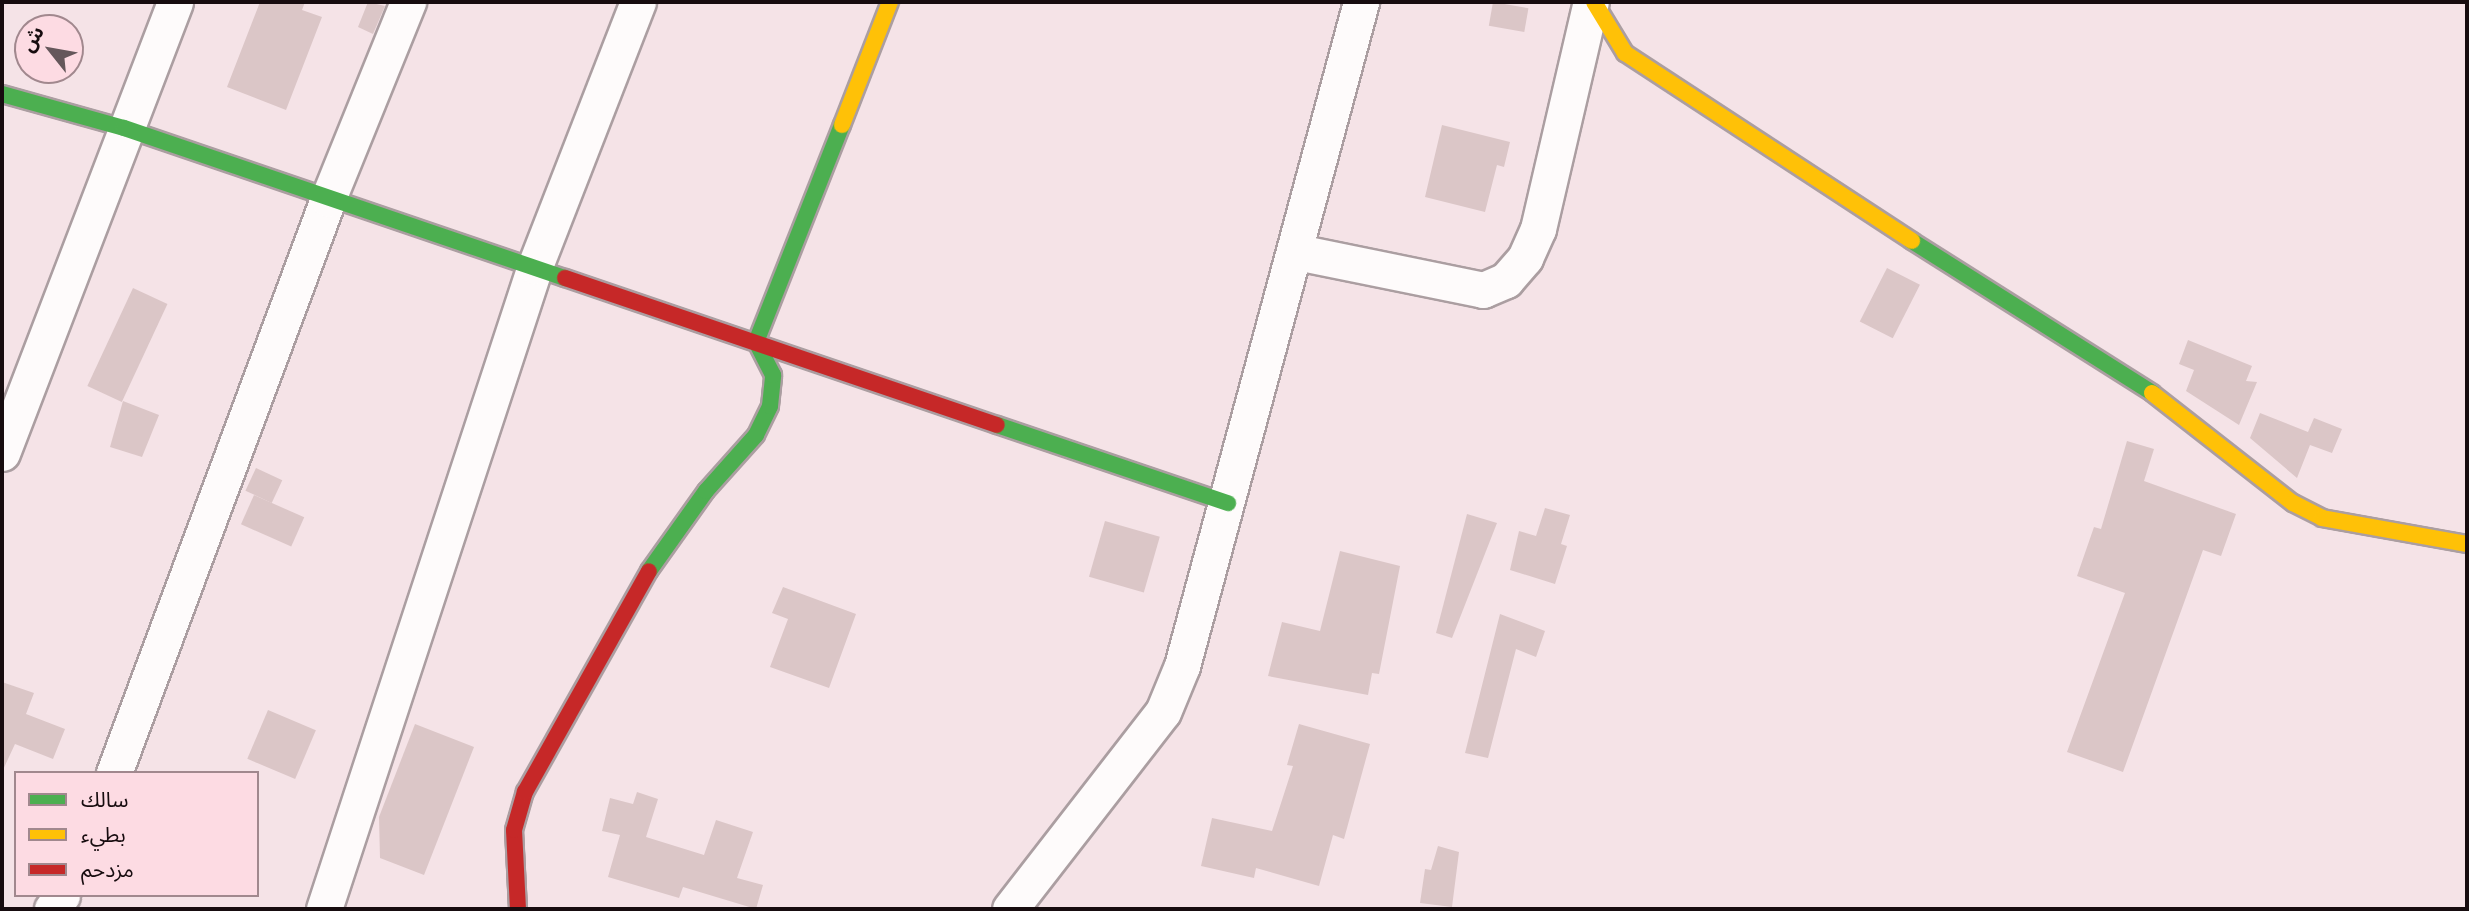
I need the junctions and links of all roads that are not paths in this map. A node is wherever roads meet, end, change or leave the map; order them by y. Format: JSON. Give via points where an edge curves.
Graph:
{"nodes":[{"id":1,"x":175,"y":2,"type":"edge"},
{"id":2,"x":408,"y":2,"type":"edge"},
{"id":3,"x":638,"y":2,"type":"edge"},
{"id":4,"x":890,"y":2,"type":"edge"},
{"id":5,"x":1361,"y":2,"type":"edge"},
{"id":6,"x":1593,"y":2,"type":"edge"},
{"id":7,"x":2,"y":94,"type":"edge"},
{"id":8,"x":124,"y":128,"type":"junction"},
{"id":9,"x":328,"y":199,"type":"junction"},
{"id":10,"x":1297,"y":252,"type":"junction"},
{"id":11,"x":535,"y":266,"type":"junction"},
{"id":12,"x":756,"y":342,"type":"junction"},
{"id":13,"x":2,"y":453,"type":"edge"},
{"id":14,"x":1228,"y":503,"type":"junction"},
{"id":15,"x":2467,"y":544,"type":"edge"},
{"id":16,"x":115,"y":771,"type":"edge"},
{"id":17,"x":324,"y":909,"type":"edge"},
{"id":18,"x":518,"y":909,"type":"edge"},
{"id":19,"x":1010,"y":909,"type":"edge"}],
"edges":[{"from":1,"to":8,"type":"street"},
{"from":2,"to":9,"type":"street"},
{"from":3,"to":11,"type":"street"},
{"from":4,"to":12,"type":"street"},
{"from":5,"to":10,"type":"street"},
{"from":6,"to":10,"type":"street","via":[[1538,229],[1525,258],[1506,280],[1483,290]]},
{"from":6,"to":15,"type":"street","via":[[1625,53],[1829,190],[2129,376],[2293,503],[2322,518]]},
{"from":7,"to":8,"type":"street"},
{"from":8,"to":9,"type":"street"},
{"from":8,"to":13,"type":"street"},
{"from":9,"to":11,"type":"street"},
{"from":9,"to":16,"type":"street"},
{"from":10,"to":14,"type":"street"},
{"from":11,"to":12,"type":"street"},
{"from":11,"to":17,"type":"street"},
{"from":12,"to":14,"type":"street"},
{"from":12,"to":18,"type":"street","via":[[773,375],[766,416],[635,591],[525,792],[514,830]]},
{"from":14,"to":19,"type":"street","via":[[1182,666],[1163,712]]}]}
